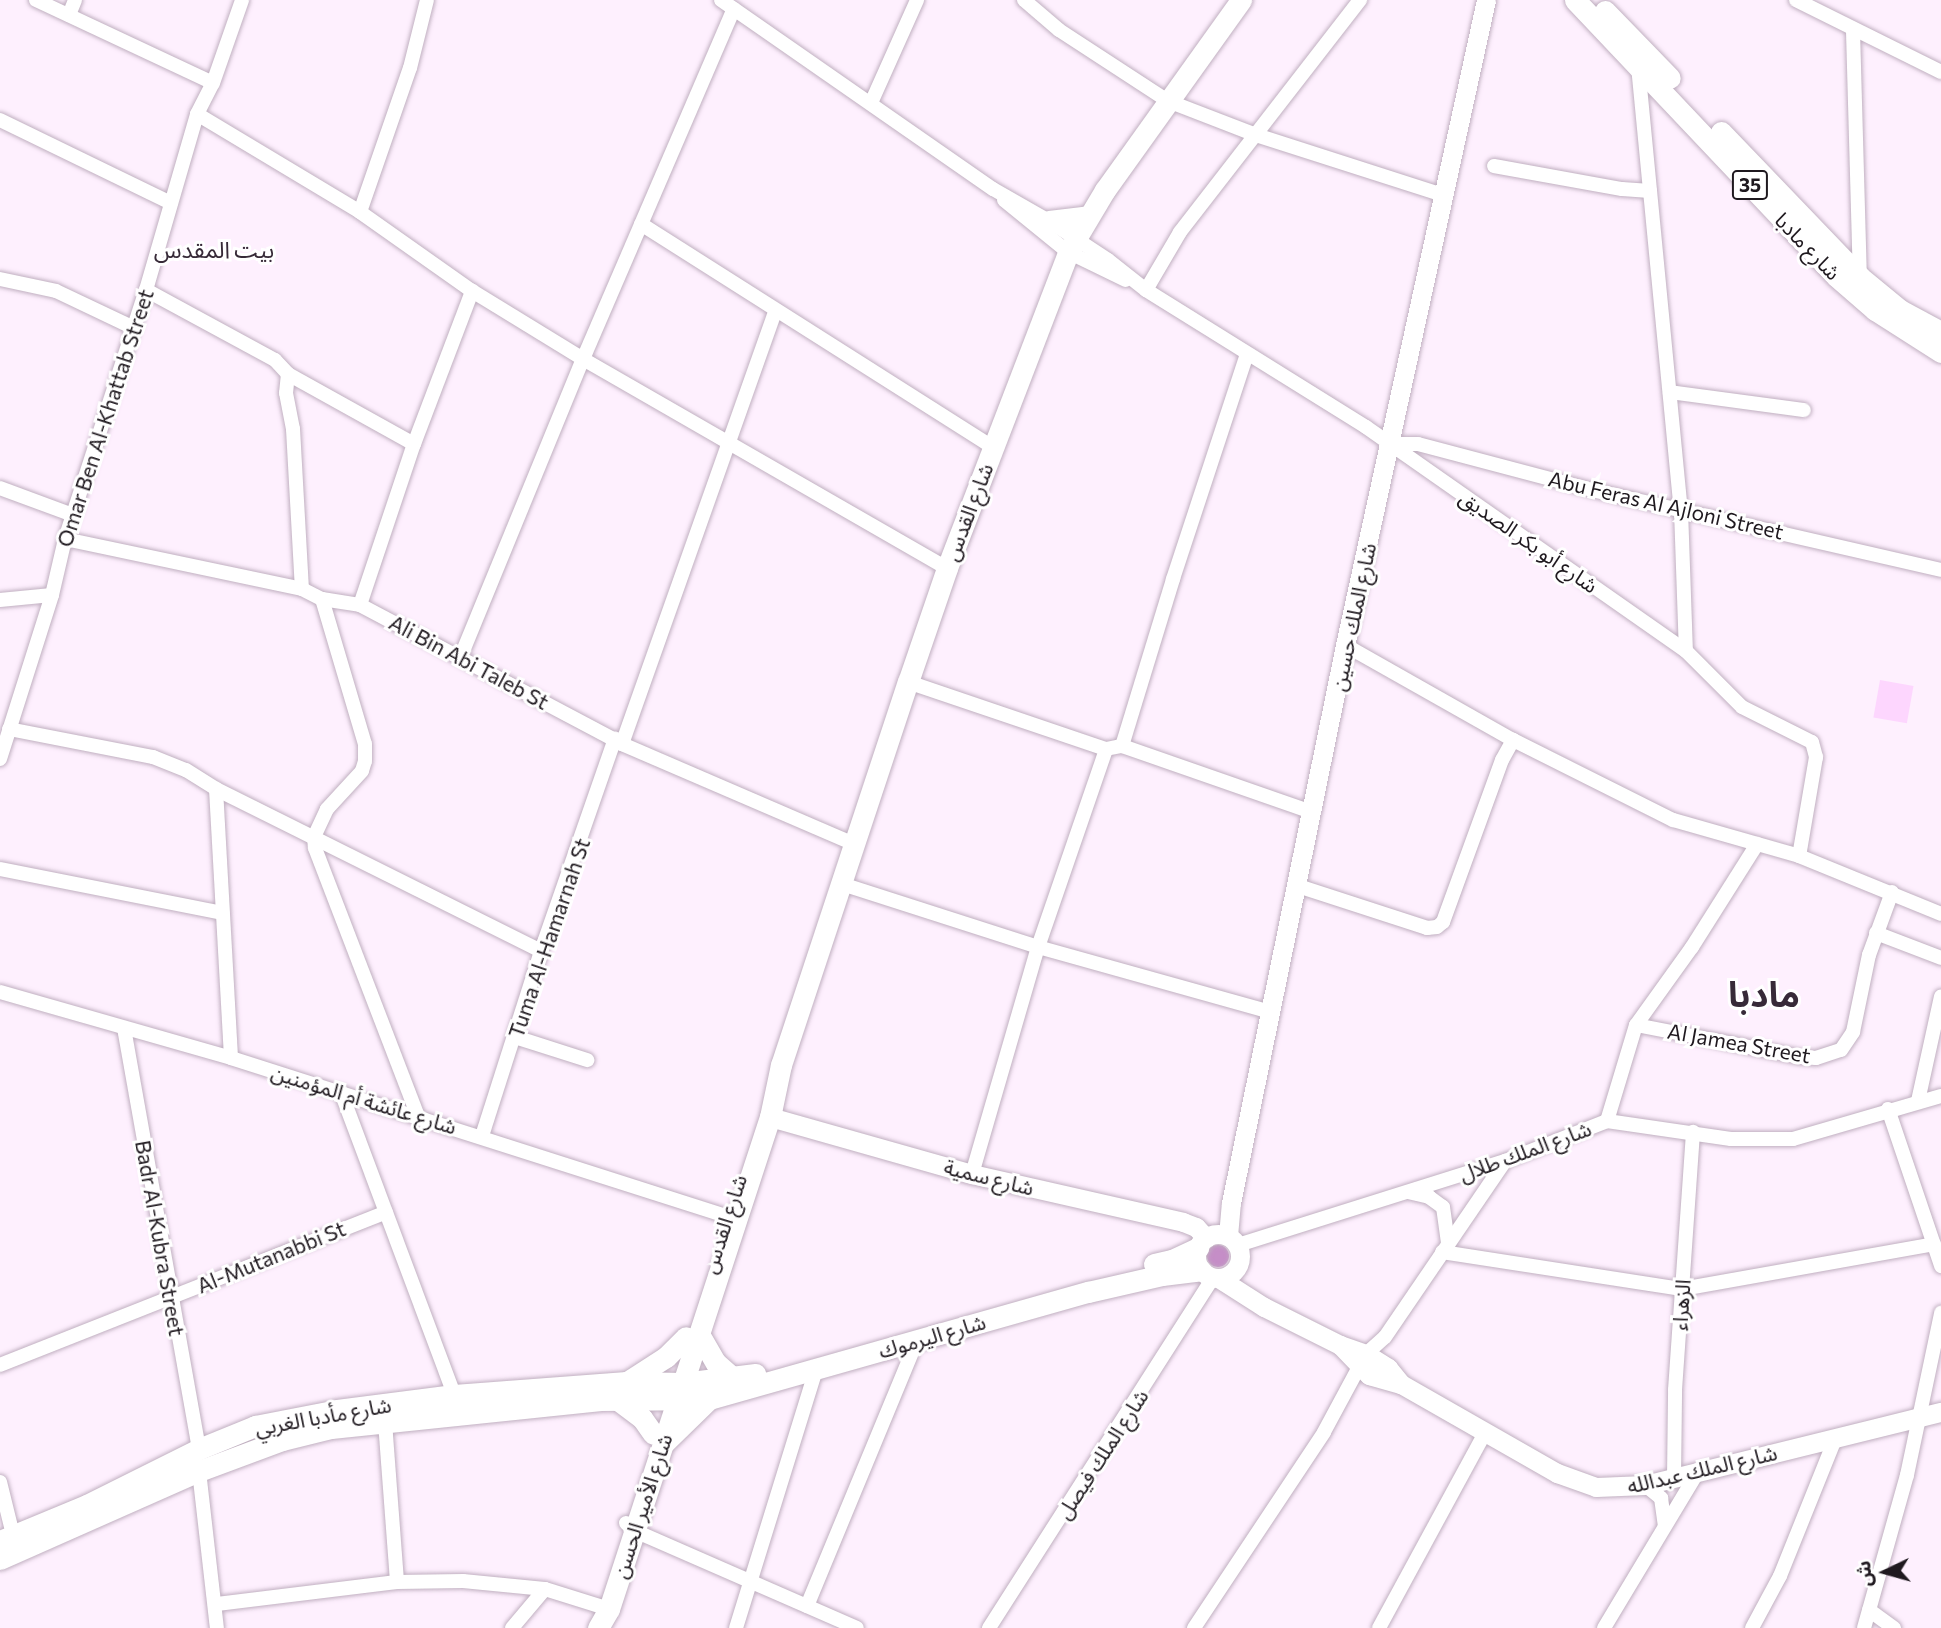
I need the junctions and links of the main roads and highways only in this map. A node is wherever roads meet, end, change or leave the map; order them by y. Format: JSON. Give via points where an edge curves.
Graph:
{"nodes":[{"id":1,"x":1241,"y":0,"type":"edge"},
{"id":2,"x":1486,"y":0,"type":"edge"},
{"id":3,"x":1575,"y":0,"type":"edge"},
{"id":4,"x":1593,"y":0,"type":"edge"},
{"id":5,"x":1613,"y":8,"type":"edge"},
{"id":6,"x":1087,"y":216,"type":"junction"},
{"id":7,"x":1049,"y":221,"type":"road end"},
{"id":8,"x":1941,"y":332,"type":"edge"},
{"id":9,"x":1941,"y":352,"type":"edge"},
{"id":10,"x":764,"y":1115,"type":"junction"},
{"id":11,"x":1233,"y":1241,"type":"junction"},
{"id":12,"x":723,"y":1242,"type":"junction"},
{"id":13,"x":1202,"y":1243,"type":"junction"},
{"id":14,"x":1211,"y":1276,"type":"junction"},
{"id":15,"x":692,"y":1336,"type":"junction"},
{"id":16,"x":733,"y":1378,"type":"junction"},
{"id":17,"x":622,"y":1391,"type":"junction"},
{"id":18,"x":673,"y":1392,"type":"junction"},
{"id":19,"x":709,"y":1399,"type":"junction"},
{"id":20,"x":1941,"y":1412,"type":"edge"},
{"id":21,"x":657,"y":1440,"type":"junction"},
{"id":22,"x":7,"y":1538,"type":"edge"},
{"id":23,"x":0,"y":1559,"type":"edge"},
{"id":24,"x":602,"y":1618,"type":"edge"}],
"edges":[{"from":1,"to":6,"type":"main road","name":"شارع القدس"},
{"from":2,"to":11,"type":"main road","name":"شارع الملك حسين","via":[[1231,1203]]},
{"from":3,"to":9,"type":"main road","name":"شارع مادبا","number":"35","via":[[1836,276],[1875,310]]},
{"from":4,"to":5,"type":"main road","name":"شارع مادبا","number":"35"},
{"from":5,"to":8,"type":"main road","name":"شارع مادبا","number":"35","via":[[1860,277],[1900,310]]},
{"from":6,"to":7,"type":"main road"},
{"from":6,"to":10,"type":"main road","name":"شارع القدس","via":[[1071,246],[947,568]]},
{"from":10,"to":12,"type":"main road","name":"شارع القدس"},
{"from":10,"to":12,"type":"main road","name":"شارع القدس","via":[[726,1216]]},
{"from":10,"to":13,"type":"main road","name":"شارع سمية","via":[[972,1174],[1183,1222],[1196,1227]]},
{"from":11,"to":13,"type":"main road","via":[[1217,1234]]},
{"from":11,"to":14,"type":"main road","via":[[1241,1260],[1238,1267],[1234,1273]]},
{"from":12,"to":15,"type":"main road","name":"شارع القدس"},
{"from":13,"to":14,"type":"main road","via":[[1196,1259]]},
{"from":13,"to":16,"type":"main road","name":"شارع اليرموك","via":[[1172,1260]]},
{"from":14,"to":19,"type":"main road","name":"شارع اليرموك","via":[[1162,1275],[1088,1292]]},
{"from":14,"to":20,"type":"main road","name":"شارع الملك عبدالله","via":[[1576,1481],[1596,1487],[1645,1485]]},
{"from":15,"to":16,"type":"main road"},
{"from":15,"to":17,"type":"main road"},
{"from":15,"to":18,"type":"main road","name":"شارع القدس"},
{"from":16,"to":18,"type":"main road","name":"شارع اليرموك"},
{"from":17,"to":18,"type":"main road","name":"شارع مأدبا الغربي"},
{"from":17,"to":21,"type":"main road"},
{"from":17,"to":22,"type":"main road","name":"شارع مأدبا الغربي","via":[[454,1395],[255,1426]]},
{"from":17,"to":23,"type":"main road","name":"شارع مأدبا الغربي","via":[[331,1428],[282,1440],[199,1471]]},
{"from":18,"to":19,"type":"main road","name":"شارع اليرموك"},
{"from":18,"to":21,"type":"main road","name":"شارع الأمير الحسن"},
{"from":19,"to":21,"type":"main road"},
{"from":21,"to":24,"type":"main road","name":"شارع الأمير الحسن"}]}
